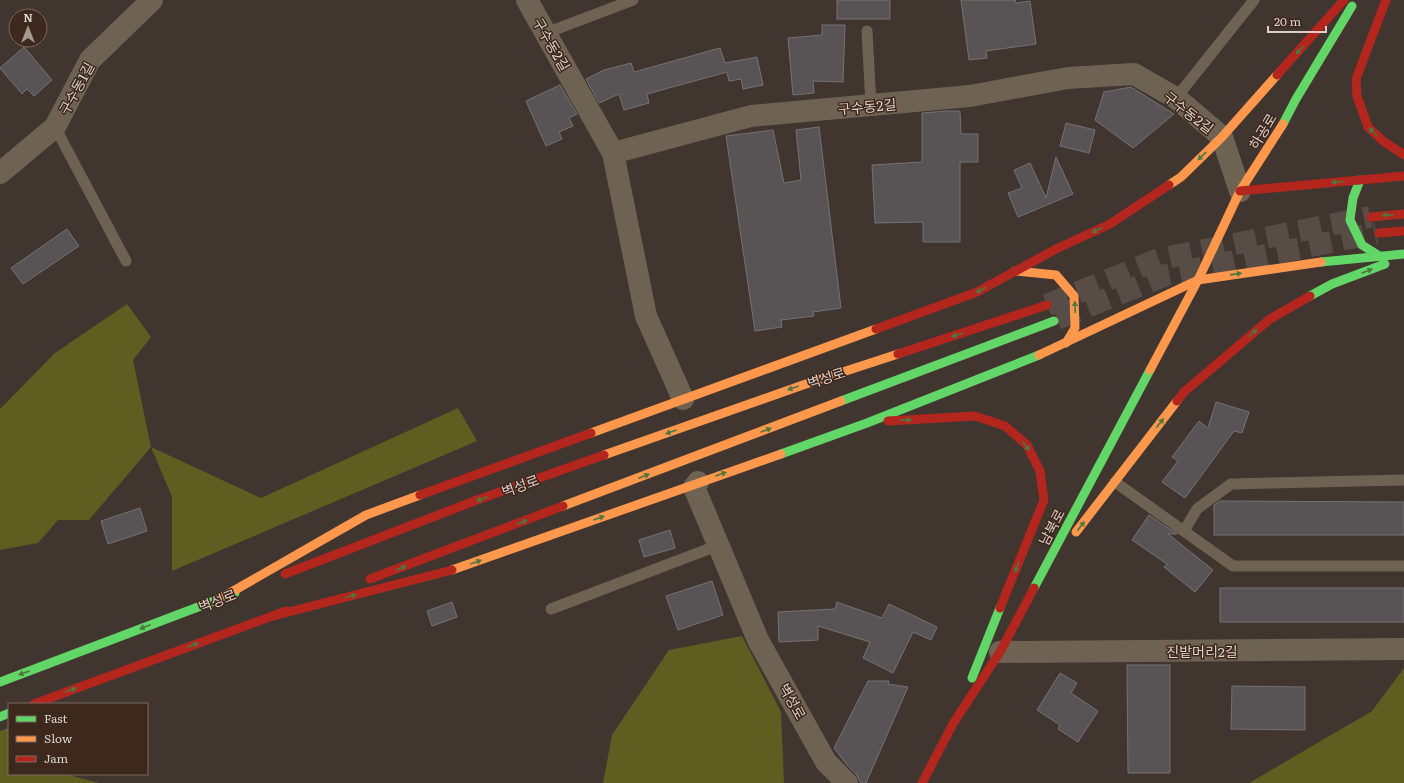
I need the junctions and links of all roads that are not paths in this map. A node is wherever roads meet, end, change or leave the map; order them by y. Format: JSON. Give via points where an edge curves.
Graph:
{"nodes":[{"id":1,"x":152,"y":0,"type":"edge"},
{"id":2,"x":527,"y":0,"type":"edge"},
{"id":3,"x":633,"y":0,"type":"edge"},
{"id":4,"x":1254,"y":0,"type":"edge"},
{"id":5,"x":1344,"y":0,"type":"edge"},
{"id":6,"x":1356,"y":0,"type":"edge"},
{"id":7,"x":1386,"y":0,"type":"edge"},
{"id":8,"x":866,"y":31,"type":"dead end"},
{"id":9,"x":546,"y":33,"type":"junction"},
{"id":10,"x":1176,"y":98,"type":"junction"},
{"id":11,"x":871,"y":105,"type":"junction"},
{"id":12,"x":55,"y":127,"type":"junction"},
{"id":13,"x":1222,"y":137,"type":"junction"},
{"id":14,"x":613,"y":153,"type":"junction"},
{"id":15,"x":1404,"y":155,"type":"edge"},
{"id":16,"x":0,"y":173,"type":"edge"},
{"id":17,"x":1404,"y":176,"type":"edge"},
{"id":18,"x":1360,"y":180,"type":"junction"},
{"id":19,"x":1240,"y":192,"type":"junction"},
{"id":20,"x":1404,"y":214,"type":"edge"},
{"id":21,"x":1371,"y":217,"type":"tunnel mouth"},
{"id":22,"x":1404,"y":230,"type":"edge"},
{"id":23,"x":1378,"y":233,"type":"tunnel mouth"},
{"id":24,"x":1404,"y":254,"type":"edge"},
{"id":25,"x":1381,"y":257,"type":"junction"},
{"id":26,"x":1404,"y":259,"type":"edge"},
{"id":27,"x":126,"y":261,"type":"dead end"},
{"id":28,"x":1015,"y":270,"type":"junction"},
{"id":29,"x":1198,"y":280,"type":"junction"},
{"id":30,"x":1047,"y":305,"type":"tunnel mouth"},
{"id":31,"x":1054,"y":321,"type":"tunnel mouth"},
{"id":32,"x":1066,"y":343,"type":"junction"},
{"id":33,"x":683,"y":399,"type":"junction"},
{"id":34,"x":867,"y":423,"type":"junction"},
{"id":35,"x":1404,"y":480,"type":"edge"},
{"id":36,"x":698,"y":482,"type":"junction"},
{"id":37,"x":1115,"y":482,"type":"junction"},
{"id":38,"x":1184,"y":531,"type":"junction"},
{"id":39,"x":718,"y":545,"type":"junction"},
{"id":40,"x":1404,"y":566,"type":"edge"},
{"id":41,"x":1040,"y":578,"type":"junction"},
{"id":42,"x":362,"y":582,"type":"dead end"},
{"id":43,"x":347,"y":588,"type":"dead end"},
{"id":44,"x":221,"y":598,"type":"junction"},
{"id":45,"x":551,"y":608,"type":"dead end"},
{"id":46,"x":273,"y":616,"type":"junction"},
{"id":47,"x":1404,"y":649,"type":"edge"},
{"id":48,"x":1000,"y":652,"type":"junction"},
{"id":49,"x":0,"y":682,"type":"edge"},
{"id":50,"x":37,"y":703,"type":"edge"},
{"id":51,"x":954,"y":722,"type":"junction"},
{"id":52,"x":847,"y":783,"type":"edge"},
{"id":53,"x":922,"y":783,"type":"edge"}],
"edges":[{"from":1,"to":12,"type":"street","name":"구수동1길","via":[[90,60]]},
{"from":2,"to":9,"type":"street","name":"구수동2길"},
{"from":3,"to":9,"type":"lane"},
{"from":4,"to":10,"type":"lane"},
{"from":5,"to":13,"type":"main road","one_way":true},
{"from":6,"to":19,"type":"main road","name":"하공로"},
{"from":15,"to":7,"type":"main road","one_way":true,"via":[[1368,127],[1357,96],[1356,79]]},
{"from":8,"to":11,"type":"lane"},
{"from":9,"to":14,"type":"street","name":"구수동2길"},
{"from":10,"to":11,"type":"street","name":"구수동2길","via":[[1134,74],[1068,78],[970,96]]},
{"from":10,"to":13,"type":"street","name":"구수동2길"},
{"from":11,"to":14,"type":"street","name":"구수동2길","via":[[751,116]]},
{"from":12,"to":16,"type":"street","name":"구수동1길"},
{"from":12,"to":27,"type":"lane"},
{"from":13,"to":19,"type":"street","name":"구수동2길"},
{"from":13,"to":28,"type":"main road","one_way":true,"via":[[1181,177],[1110,224]]},
{"from":14,"to":33,"type":"street","via":[[646,316]]},
{"from":17,"to":18,"type":"main road"},
{"from":18,"to":19,"type":"main road","one_way":true},
{"from":18,"to":25,"type":"main road","via":[[1353,198],[1350,220],[1362,245]]},
{"from":19,"to":29,"type":"main road","name":"하공로"},
{"from":20,"to":21,"type":"main road","one_way":true},
{"from":22,"to":23,"type":"main road"},
{"from":24,"to":25,"type":"main road"},
{"from":29,"to":25,"type":"main road","one_way":true,"via":[[1302,264]]},
{"from":37,"to":26,"type":"main road","one_way":true,"via":[[1184,392],[1270,319],[1332,284]]},
{"from":32,"to":28,"type":"main road","one_way":true,"via":[[1075,328],[1074,296],[1056,275]]},
{"from":28,"to":33,"type":"main road","one_way":true,"via":[[977,292]]},
{"from":29,"to":32,"type":"main road"},
{"from":29,"to":41,"type":"main road","name":"남북로"},
{"from":30,"to":44,"type":"main road","name":"벽성로","one_way":true,"via":[[803,385],[477,500]]},
{"from":42,"to":31,"type":"main road","name":"벽성로","one_way":true},
{"from":32,"to":34,"type":"main road"},
{"from":33,"to":44,"type":"main road","via":[[366,515]]},
{"from":36,"to":34,"type":"main road","one_way":true},
{"from":34,"to":51,"type":"main road","one_way":true,"via":[[975,416],[1005,426],[1027,445],[1040,471],[1044,500]]},
{"from":35,"to":38,"type":"lane","via":[[1231,484],[1197,509]]},
{"from":36,"to":39,"type":"street","name":"벽성로","via":[[694,486]]},
{"from":46,"to":36,"type":"main road","one_way":true,"via":[[450,571]]},
{"from":37,"to":38,"type":"lane"},
{"from":41,"to":37,"type":"main road","one_way":true},
{"from":38,"to":40,"type":"lane","via":[[1233,566]]},
{"from":39,"to":45,"type":"lane"},
{"from":39,"to":52,"type":"street","name":"벽성로","via":[[758,640],[826,762]]},
{"from":41,"to":48,"type":"main road","name":"남북로"},
{"from":43,"to":46,"type":"main road"},
{"from":44,"to":49,"type":"main road","name":"벽성로","one_way":true},
{"from":50,"to":46,"type":"main road","one_way":true},
{"from":47,"to":48,"type":"street","name":"진밭머리2길"},
{"from":48,"to":51,"type":"main road","name":"남북로"},
{"from":51,"to":53,"type":"main road","name":"남북로"}]}
